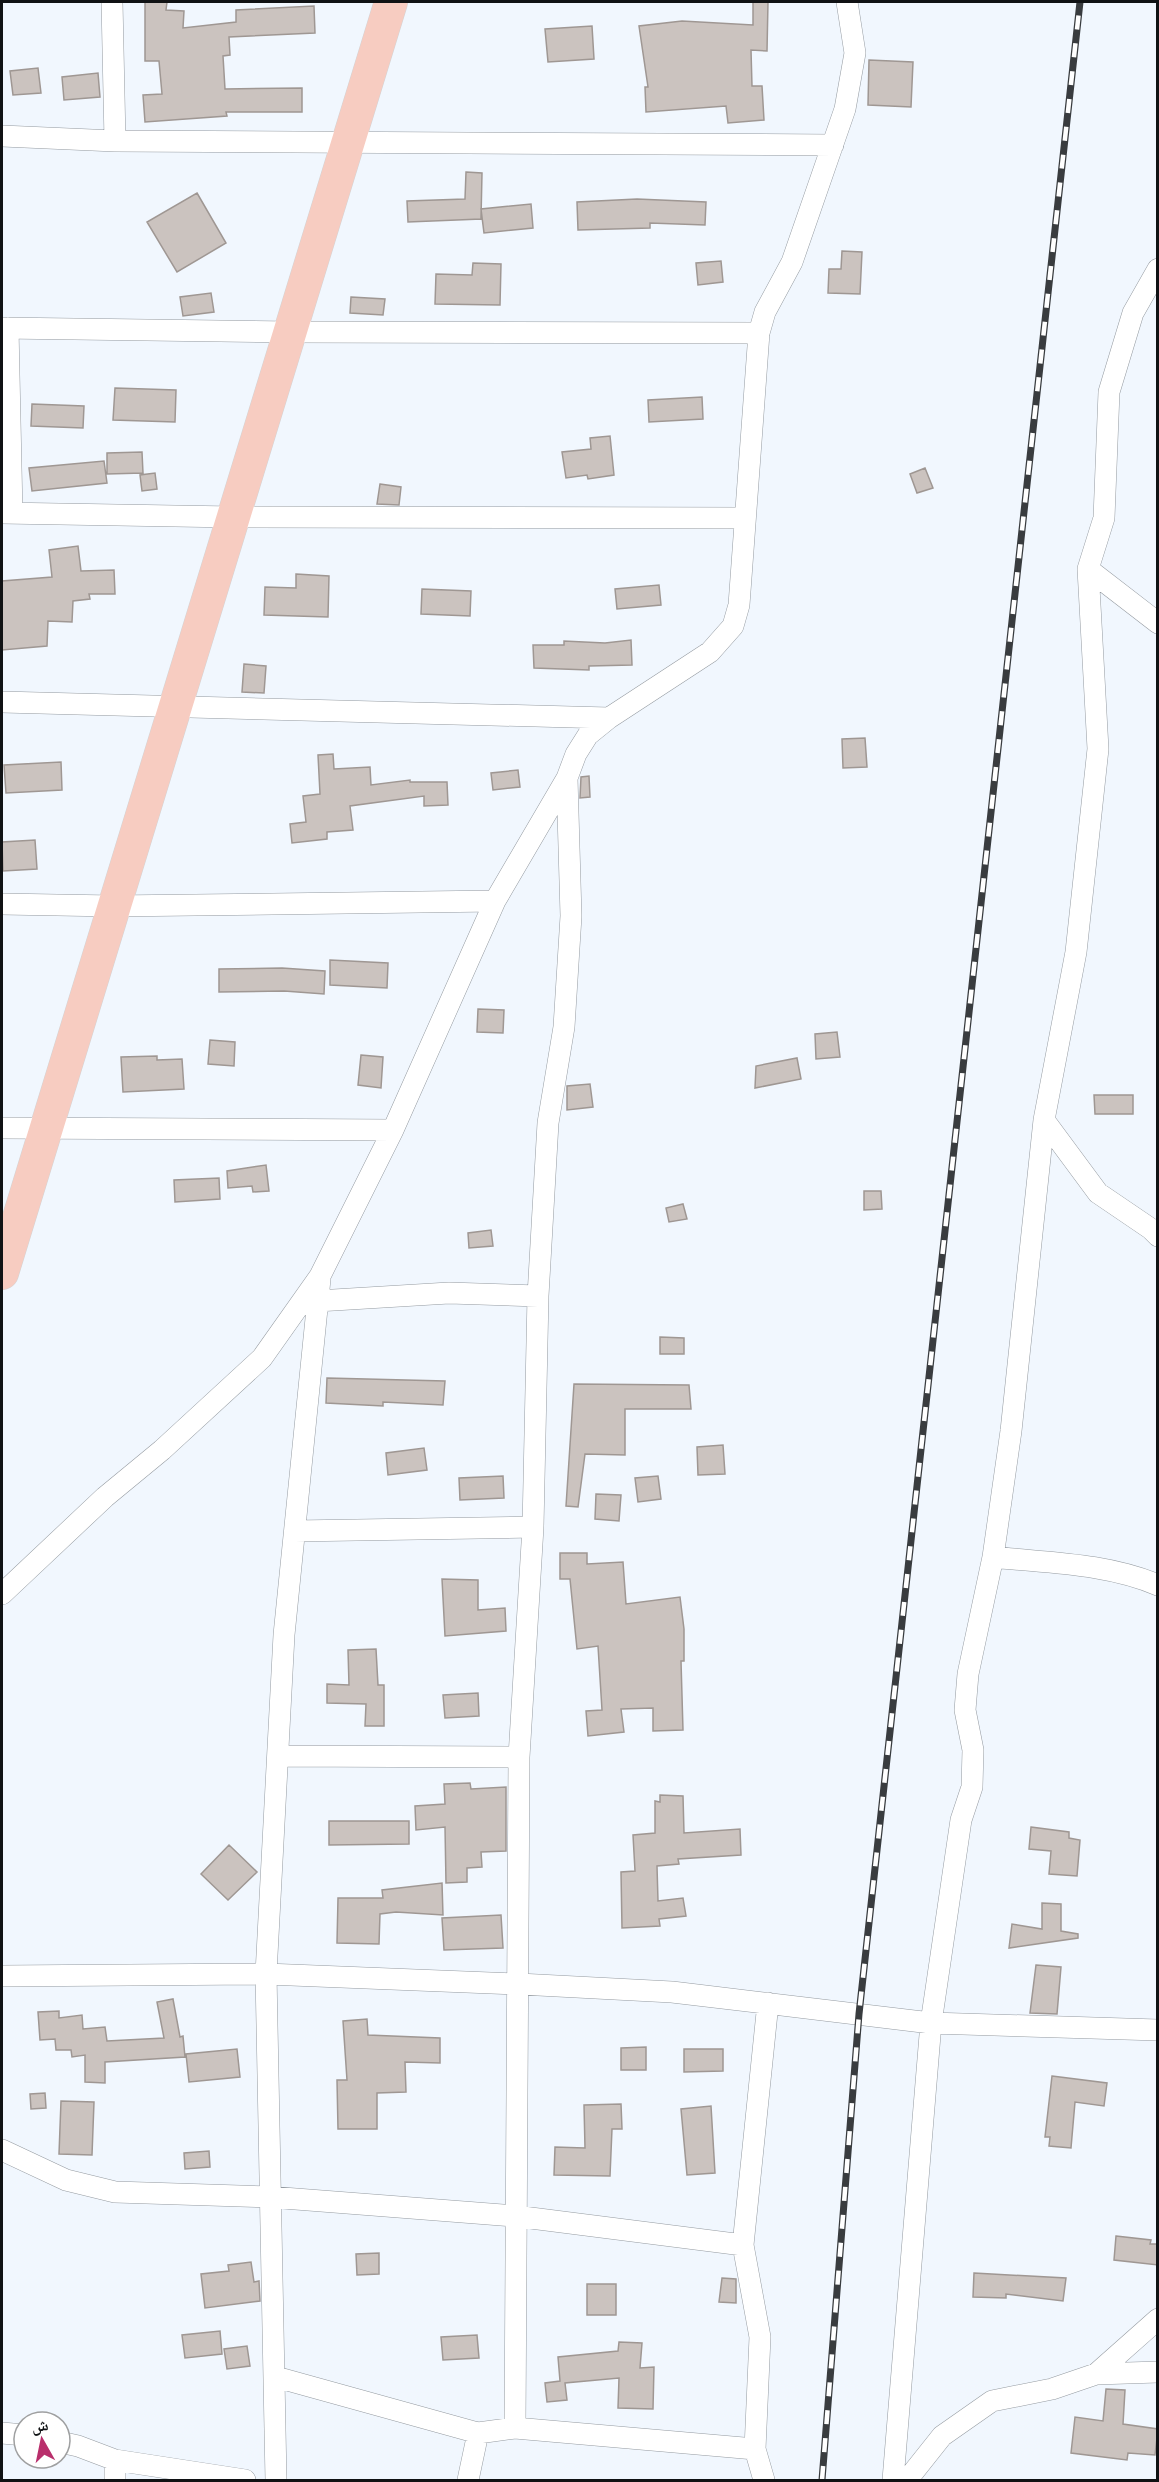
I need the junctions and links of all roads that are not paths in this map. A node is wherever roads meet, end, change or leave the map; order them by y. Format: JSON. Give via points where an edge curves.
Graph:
{"nodes":[{"id":1,"x":112,"y":2,"type":"edge"},
{"id":2,"x":391,"y":2,"type":"edge"},
{"id":3,"x":847,"y":2,"type":"edge"},
{"id":4,"x":2,"y":136,"type":"edge"},
{"id":5,"x":114,"y":141,"type":"junction"},
{"id":6,"x":346,"y":143,"type":"junction"},
{"id":7,"x":833,"y":145,"type":"junction"},
{"id":8,"x":1158,"y":269,"type":"edge"},
{"id":9,"x":5,"y":328,"type":"edge"},
{"id":10,"x":290,"y":332,"type":"junction"},
{"id":11,"x":759,"y":333,"type":"junction"},
{"id":12,"x":7,"y":513,"type":"edge"},
{"id":13,"x":233,"y":518,"type":"junction"},
{"id":14,"x":745,"y":518,"type":"junction"},
{"id":15,"x":1088,"y":569,"type":"junction"},
{"id":16,"x":1148,"y":610,"type":"edge"},
{"id":17,"x":1158,"y":623,"type":"edge"},
{"id":18,"x":2,"y":702,"type":"edge"},
{"id":19,"x":176,"y":706,"type":"junction"},
{"id":20,"x":609,"y":718,"type":"junction"},
{"id":21,"x":567,"y":778,"type":"junction"},
{"id":22,"x":495,"y":901,"type":"junction"},
{"id":23,"x":2,"y":904,"type":"edge"},
{"id":24,"x":113,"y":906,"type":"junction"},
{"id":25,"x":1044,"y":1120,"type":"junction"},
{"id":26,"x":2,"y":1128,"type":"edge"},
{"id":27,"x":46,"y":1130,"type":"junction"},
{"id":28,"x":393,"y":1130,"type":"junction"},
{"id":29,"x":1158,"y":1236,"type":"edge"},
{"id":30,"x":2,"y":1273,"type":"edge"},
{"id":31,"x":320,"y":1276,"type":"junction"},
{"id":32,"x":538,"y":1296,"type":"junction"},
{"id":33,"x":317,"y":1301,"type":"junction"},
{"id":34,"x":533,"y":1527,"type":"junction"},
{"id":35,"x":295,"y":1531,"type":"junction"},
{"id":36,"x":993,"y":1557,"type":"junction"},
{"id":37,"x":1158,"y":1585,"type":"edge"},
{"id":38,"x":2,"y":1594,"type":"edge"},
{"id":39,"x":278,"y":1756,"type":"junction"},
{"id":40,"x":519,"y":1757,"type":"junction"},
{"id":41,"x":266,"y":1974,"type":"junction"},
{"id":42,"x":2,"y":1976,"type":"edge"},
{"id":43,"x":519,"y":1984,"type":"junction"},
{"id":44,"x":768,"y":2003,"type":"junction"},
{"id":45,"x":931,"y":2023,"type":"junction"},
{"id":46,"x":1158,"y":2030,"type":"edge"},
{"id":47,"x":2,"y":2150,"type":"edge"},
{"id":48,"x":270,"y":2197,"type":"junction"},
{"id":49,"x":514,"y":2216,"type":"junction"},
{"id":50,"x":742,"y":2245,"type":"junction"},
{"id":51,"x":1158,"y":2319,"type":"edge"},
{"id":52,"x":1158,"y":2372,"type":"edge"},
{"id":53,"x":1096,"y":2374,"type":"junction"},
{"id":54,"x":276,"y":2377,"type":"junction"},
{"id":55,"x":515,"y":2428,"type":"junction"},
{"id":56,"x":478,"y":2433,"type":"junction"},
{"id":57,"x":72,"y":2445,"type":"edge"},
{"id":58,"x":755,"y":2449,"type":"junction"},
{"id":59,"x":115,"y":2470,"type":"edge"},
{"id":60,"x":245,"y":2481,"type":"edge"},
{"id":61,"x":276,"y":2481,"type":"edge"},
{"id":62,"x":468,"y":2481,"type":"edge"},
{"id":63,"x":764,"y":2481,"type":"edge"},
{"id":64,"x":893,"y":2481,"type":"edge"},
{"id":65,"x":908,"y":2481,"type":"edge"}],
"edges":[{"from":1,"to":5,"type":"street"},
{"from":2,"to":6,"type":"main road"},
{"from":3,"to":7,"type":"street","via":[[855,53],[845,109]]},
{"from":4,"to":5,"type":"street"},
{"from":5,"to":6,"type":"street"},
{"from":6,"to":7,"type":"street"},
{"from":6,"to":10,"type":"main road"},
{"from":7,"to":11,"type":"street","via":[[792,262],[765,312]]},
{"from":8,"to":15,"type":"street","via":[[1133,314],[1109,392],[1104,518]]},
{"from":9,"to":10,"type":"street"},
{"from":9,"to":12,"type":"street"},
{"from":10,"to":11,"type":"street"},
{"from":10,"to":13,"type":"main road"},
{"from":11,"to":14,"type":"street"},
{"from":12,"to":13,"type":"street"},
{"from":13,"to":14,"type":"street"},
{"from":13,"to":19,"type":"main road"},
{"from":14,"to":20,"type":"street","via":[[733,626],[710,652]]},
{"from":15,"to":16,"type":"street"},
{"from":15,"to":25,"type":"street","via":[[1098,748],[1076,952]]},
{"from":16,"to":17,"type":"street"},
{"from":18,"to":19,"type":"street"},
{"from":19,"to":20,"type":"street"},
{"from":19,"to":24,"type":"main road"},
{"from":20,"to":21,"type":"street","via":[[588,735]]},
{"from":21,"to":22,"type":"street"},
{"from":21,"to":32,"type":"street","via":[[571,916],[564,1027],[548,1123]]},
{"from":22,"to":24,"type":"street"},
{"from":22,"to":28,"type":"street"},
{"from":23,"to":24,"type":"street"},
{"from":24,"to":27,"type":"main road"},
{"from":25,"to":29,"type":"street","via":[[1098,1193]]},
{"from":25,"to":36,"type":"street","via":[[1011,1431]]},
{"from":26,"to":27,"type":"street"},
{"from":27,"to":28,"type":"street"},
{"from":27,"to":30,"type":"main road"},
{"from":28,"to":31,"type":"street"},
{"from":31,"to":33,"type":"street"},
{"from":31,"to":38,"type":"street","via":[[262,1358]]},
{"from":32,"to":33,"type":"street","via":[[449,1293]]},
{"from":32,"to":34,"type":"street"},
{"from":33,"to":35,"type":"street"},
{"from":34,"to":35,"type":"street"},
{"from":34,"to":40,"type":"street"},
{"from":35,"to":39,"type":"street","via":[[284,1635]]},
{"from":36,"to":37,"type":"street","via":[[1108,1569]]},
{"from":36,"to":45,"type":"street","via":[[968,1674],[965,1710],[973,1750],[972,1787],[962,1820]]},
{"from":39,"to":40,"type":"street"},
{"from":39,"to":41,"type":"street"},
{"from":40,"to":43,"type":"street"},
{"from":41,"to":42,"type":"street"},
{"from":41,"to":43,"type":"street"},
{"from":41,"to":48,"type":"street"},
{"from":43,"to":44,"type":"street","via":[[672,1992]]},
{"from":43,"to":49,"type":"street"},
{"from":44,"to":45,"type":"street"},
{"from":44,"to":50,"type":"street"},
{"from":45,"to":46,"type":"street"},
{"from":45,"to":64,"type":"street"},
{"from":47,"to":48,"type":"street","via":[[66,2180],[115,2192]]},
{"from":48,"to":49,"type":"street"},
{"from":48,"to":54,"type":"street"},
{"from":49,"to":50,"type":"street"},
{"from":49,"to":55,"type":"street"},
{"from":50,"to":58,"type":"street","via":[[760,2337]]},
{"from":51,"to":53,"type":"street"},
{"from":52,"to":53,"type":"street"},
{"from":53,"to":65,"type":"street","via":[[1052,2389],[992,2402],[942,2436]]},
{"from":54,"to":56,"type":"street"},
{"from":54,"to":61,"type":"street"},
{"from":55,"to":56,"type":"street"},
{"from":55,"to":58,"type":"street"},
{"from":56,"to":62,"type":"street"},
{"from":57,"to":59,"type":"street"},
{"from":58,"to":63,"type":"street"},
{"from":59,"to":60,"type":"street"}]}
